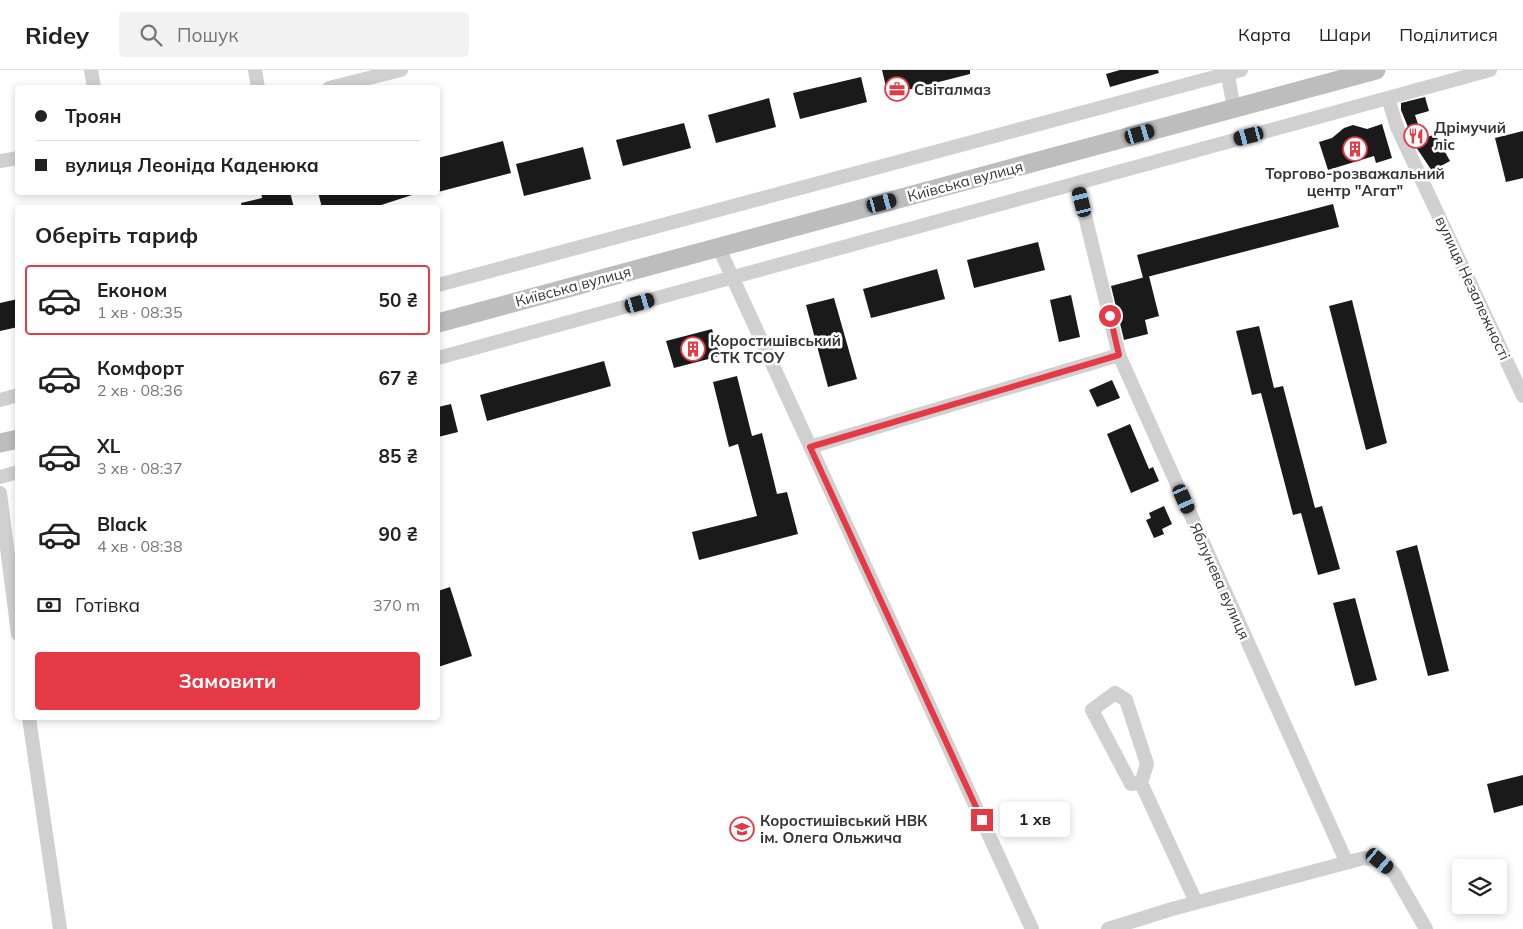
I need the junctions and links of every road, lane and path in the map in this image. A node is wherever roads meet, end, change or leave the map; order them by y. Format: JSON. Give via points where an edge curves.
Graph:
{"nodes":[{"id":1,"x":91,"y":70,"type":"edge"},
{"id":2,"x":255,"y":70,"type":"edge"},
{"id":3,"x":401,"y":70,"type":"edge"},
{"id":4,"x":1376,"y":70,"type":"edge"},
{"id":5,"x":1490,"y":70,"type":"edge"},
{"id":6,"x":1232,"y":71,"type":"edge"},
{"id":7,"x":94,"y":85,"type":"edge"},
{"id":8,"x":258,"y":85,"type":"edge"},
{"id":9,"x":341,"y":85,"type":"edge"},
{"id":10,"x":1388,"y":98,"type":"junction"},
{"id":11,"x":1234,"y":109,"type":"junction"},
{"id":12,"x":15,"y":158,"type":"edge"},
{"id":13,"x":0,"y":161,"type":"edge"},
{"id":14,"x":1077,"y":183,"type":"junction"},
{"id":15,"x":718,"y":246,"type":"junction"},
{"id":16,"x":732,"y":278,"type":"junction"},
{"id":17,"x":440,"y":284,"type":"edge"},
{"id":18,"x":440,"y":322,"type":"edge"},
{"id":19,"x":1119,"y":355,"type":"junction"},
{"id":20,"x":440,"y":357,"type":"edge"},
{"id":21,"x":15,"y":396,"type":"edge"},
{"id":22,"x":1523,"y":396,"type":"edge"},
{"id":23,"x":0,"y":400,"type":"edge"},
{"id":24,"x":15,"y":440,"type":"edge"},
{"id":25,"x":0,"y":444,"type":"edge"},
{"id":26,"x":810,"y":447,"type":"junction"},
{"id":27,"x":15,"y":473,"type":"edge"},
{"id":28,"x":0,"y":477,"type":"edge"},
{"id":29,"x":0,"y":493,"type":"edge"},
{"id":30,"x":15,"y":610,"type":"edge"},
{"id":31,"x":29,"y":720,"type":"edge"},
{"id":32,"x":1141,"y":783,"type":"junction"},
{"id":33,"x":1346,"y":861,"type":"junction"},
{"id":34,"x":1196,"y":902,"type":"junction"},
{"id":35,"x":60,"y":929,"type":"edge"},
{"id":36,"x":1032,"y":929,"type":"edge"},
{"id":37,"x":1108,"y":929,"type":"edge"},
{"id":38,"x":1426,"y":929,"type":"edge"}],
"edges":[{"from":1,"to":7,"type":"street"},
{"from":2,"to":8,"type":"street"},
{"from":3,"to":9,"type":"street"},
{"from":4,"to":11,"type":"main road","name":"Київська вулиця"},
{"from":5,"to":10,"type":"street"},
{"from":6,"to":11,"type":"street"},
{"from":6,"to":17,"type":"street"},
{"from":10,"to":14,"type":"street"},
{"from":10,"to":22,"type":"street","name":"вулиця Незалежності","via":[[1397,127]]},
{"from":11,"to":15,"type":"main road","name":"Київська вулиця"},
{"from":12,"to":13,"type":"street"},
{"from":14,"to":16,"type":"street"},
{"from":14,"to":19,"type":"street","name":"Яблунева вулиця"},
{"from":15,"to":16,"type":"street"},
{"from":15,"to":18,"type":"main road","name":"Київська вулиця"},
{"from":16,"to":20,"type":"street"},
{"from":16,"to":26,"type":"street"},
{"from":19,"to":26,"type":"street"},
{"from":19,"to":33,"type":"street","name":"Яблунева вулиця"},
{"from":21,"to":23,"type":"street"},
{"from":24,"to":25,"type":"main road"},
{"from":26,"to":36,"type":"street"},
{"from":27,"to":28,"type":"street"},
{"from":29,"to":30,"type":"street"},
{"from":31,"to":35,"type":"street"},
{"from":32,"to":32,"type":"street","via":[[1147,764],[1126,700],[1115,693],[1092,710],[1131,784]]},
{"from":32,"to":34,"type":"street"},
{"from":33,"to":34,"type":"street"},
{"from":33,"to":38,"type":"street","via":[[1364,858],[1380,861],[1394,873]]},
{"from":34,"to":37,"type":"street"}]}
